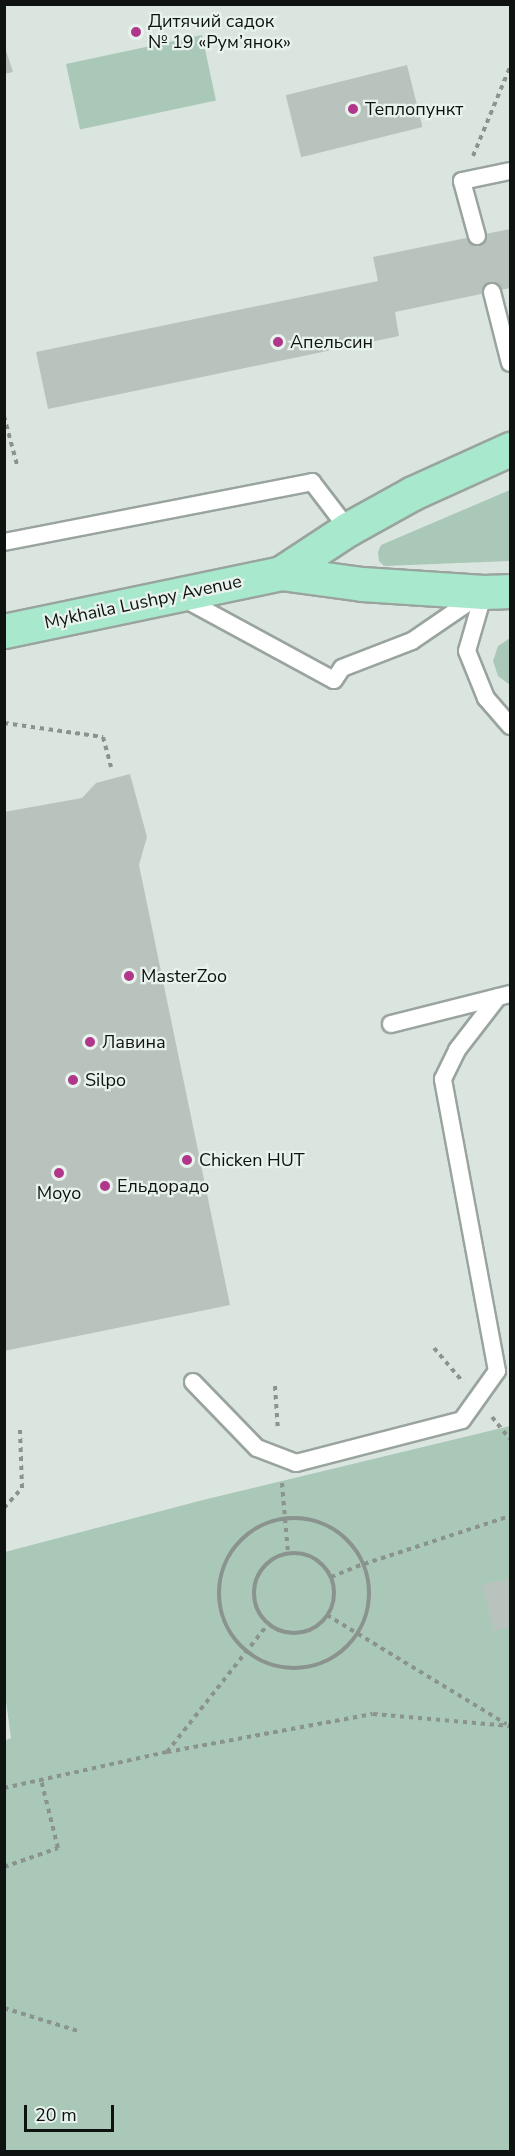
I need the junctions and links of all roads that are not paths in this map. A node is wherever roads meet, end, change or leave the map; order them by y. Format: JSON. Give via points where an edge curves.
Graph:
{"nodes":[{"id":1,"x":510,"y":171,"type":"edge"},
{"id":2,"x":477,"y":236,"type":"dead end"},
{"id":3,"x":492,"y":292,"type":"dead end"},
{"id":4,"x":510,"y":363,"type":"edge"},
{"id":5,"x":510,"y":449,"type":"edge"},
{"id":6,"x":348,"y":529,"type":"junction"},
{"id":7,"x":4,"y":542,"type":"edge"},
{"id":8,"x":281,"y":573,"type":"junction"},
{"id":9,"x":497,"y":591,"type":"edge"},
{"id":10,"x":176,"y":594,"type":"junction"},
{"id":11,"x":4,"y":631,"type":"edge"},
{"id":12,"x":510,"y":726,"type":"edge"},
{"id":13,"x":504,"y":996,"type":"edge"},
{"id":14,"x":391,"y":1024,"type":"dead end"},
{"id":15,"x":193,"y":1382,"type":"dead end"}],
"edges":[{"from":1,"to":2,"type":"lane","via":[[462,181]]},
{"from":3,"to":4,"type":"lane"},
{"from":5,"to":6,"type":"main road","name":"Mykhaila Lushpy Avenue","via":[[413,493]]},
{"from":6,"to":7,"type":"lane","via":[[312,482]]},
{"from":6,"to":8,"type":"main road","name":"Mykhaila Lushpy Avenue"},
{"from":8,"to":9,"type":"main road","name":"Mykhaila Lushpy Avenue","via":[[362,584]]},
{"from":8,"to":10,"type":"main road","name":"Mykhaila Lushpy Avenue"},
{"from":9,"to":10,"type":"lane","via":[[412,641],[342,668],[334,680]]},
{"from":9,"to":12,"type":"lane","via":[[467,651],[486,698]]},
{"from":10,"to":11,"type":"main road","name":"Mykhaila Lushpy Avenue"},
{"from":13,"to":14,"type":"lane"},
{"from":13,"to":15,"type":"lane","via":[[457,1050],[443,1079],[497,1371],[462,1420],[297,1463],[257,1448]]}]}
